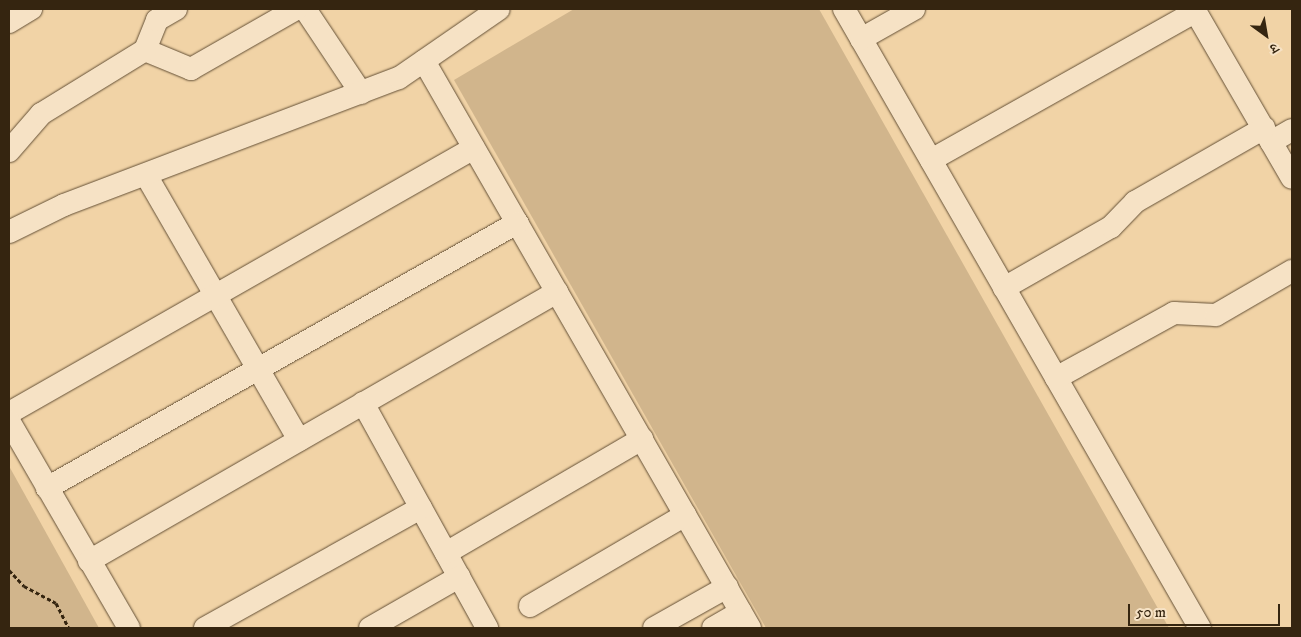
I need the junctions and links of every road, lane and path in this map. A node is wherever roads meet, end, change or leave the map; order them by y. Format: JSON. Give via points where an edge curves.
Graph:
{"nodes":[{"id":1,"x":30,"y":9,"type":"edge"},
{"id":2,"x":176,"y":9,"type":"edge"},
{"id":3,"x":296,"y":9,"type":"edge"},
{"id":4,"x":305,"y":9,"type":"edge"},
{"id":5,"x":499,"y":9,"type":"edge"},
{"id":6,"x":844,"y":9,"type":"edge"},
{"id":7,"x":914,"y":9,"type":"edge"},
{"id":8,"x":1195,"y":10,"type":"edge"},
{"id":9,"x":9,"y":22,"type":"edge"},
{"id":10,"x":861,"y":39,"type":"junction"},
{"id":11,"x":145,"y":50,"type":"junction"},
{"id":12,"x":424,"y":61,"type":"junction"},
{"id":13,"x":361,"y":93,"type":"junction"},
{"id":14,"x":1292,"y":130,"type":"edge"},
{"id":15,"x":1268,"y":135,"type":"junction"},
{"id":16,"x":474,"y":148,"type":"junction"},
{"id":17,"x":9,"y":151,"type":"edge"},
{"id":18,"x":931,"y":160,"type":"junction"},
{"id":19,"x":146,"y":175,"type":"junction"},
{"id":20,"x":1292,"y":178,"type":"edge"},
{"id":21,"x":517,"y":223,"type":"junction"},
{"id":22,"x":9,"y":232,"type":"edge"},
{"id":23,"x":1292,"y":271,"type":"edge"},
{"id":24,"x":1004,"y":288,"type":"junction"},
{"id":25,"x":557,"y":292,"type":"junction"},
{"id":26,"x":216,"y":296,"type":"junction"},
{"id":27,"x":258,"y":369,"type":"junction"},
{"id":28,"x":1056,"y":378,"type":"junction"},
{"id":29,"x":363,"y":404,"type":"junction"},
{"id":30,"x":9,"y":414,"type":"edge"},
{"id":31,"x":9,"y":420,"type":"edge"},
{"id":32,"x":642,"y":439,"type":"junction"},
{"id":33,"x":299,"y":440,"type":"junction"},
{"id":34,"x":48,"y":488,"type":"junction"},
{"id":35,"x":421,"y":508,"type":"junction"},
{"id":36,"x":685,"y":515,"type":"junction"},
{"id":37,"x":446,"y":554,"type":"junction"},
{"id":38,"x":89,"y":560,"type":"junction"},
{"id":39,"x":9,"y":570,"type":"edge"},
{"id":40,"x":459,"y":576,"type":"junction"},
{"id":41,"x":727,"y":587,"type":"junction"},
{"id":42,"x":530,"y":606,"type":"dead end"},
{"id":43,"x":746,"y":620,"type":"edge"},
{"id":44,"x":69,"y":628,"type":"edge"},
{"id":45,"x":129,"y":628,"type":"edge"},
{"id":46,"x":205,"y":628,"type":"edge"},
{"id":47,"x":370,"y":628,"type":"edge"},
{"id":48,"x":488,"y":628,"type":"edge"},
{"id":49,"x":654,"y":628,"type":"edge"},
{"id":50,"x":713,"y":628,"type":"edge"},
{"id":51,"x":1200,"y":628,"type":"edge"}],
"edges":[{"from":1,"to":9,"type":"street"},
{"from":2,"to":11,"type":"street","via":[[157,20]]},
{"from":3,"to":11,"type":"street","via":[[191,69]]},
{"from":4,"to":13,"type":"street"},
{"from":5,"to":12,"type":"street"},
{"from":6,"to":10,"type":"street"},
{"from":7,"to":10,"type":"street"},
{"from":8,"to":15,"type":"street"},
{"from":8,"to":18,"type":"street"},
{"from":10,"to":18,"type":"street"},
{"from":11,"to":17,"type":"street","via":[[41,114]]},
{"from":12,"to":13,"type":"street","via":[[399,78]]},
{"from":12,"to":16,"type":"street"},
{"from":13,"to":19,"type":"street"},
{"from":14,"to":15,"type":"street"},
{"from":15,"to":20,"type":"street"},
{"from":15,"to":24,"type":"street","via":[[1135,202],[1111,227]]},
{"from":16,"to":21,"type":"street"},
{"from":16,"to":26,"type":"street"},
{"from":18,"to":24,"type":"street"},
{"from":19,"to":22,"type":"street","via":[[64,205]]},
{"from":19,"to":26,"type":"street"},
{"from":21,"to":25,"type":"street"},
{"from":21,"to":27,"type":"street"},
{"from":23,"to":28,"type":"street","via":[[1216,314],[1174,313]]},
{"from":24,"to":28,"type":"street"},
{"from":25,"to":29,"type":"street"},
{"from":25,"to":32,"type":"street"},
{"from":26,"to":27,"type":"street"},
{"from":26,"to":30,"type":"street"},
{"from":27,"to":33,"type":"street"},
{"from":27,"to":34,"type":"street"},
{"from":28,"to":51,"type":"street"},
{"from":29,"to":33,"type":"street"},
{"from":29,"to":35,"type":"street"},
{"from":31,"to":34,"type":"street"},
{"from":32,"to":36,"type":"street"},
{"from":32,"to":37,"type":"street"},
{"from":33,"to":38,"type":"street"},
{"from":34,"to":38,"type":"street"},
{"from":35,"to":37,"type":"street"},
{"from":35,"to":46,"type":"street"},
{"from":36,"to":41,"type":"street"},
{"from":36,"to":42,"type":"street"},
{"from":37,"to":40,"type":"street"},
{"from":38,"to":45,"type":"street"},
{"from":39,"to":44,"type":"path","via":[[24,586],[56,603]]},
{"from":40,"to":47,"type":"street"},
{"from":40,"to":48,"type":"street"},
{"from":41,"to":43,"type":"street"},
{"from":41,"to":49,"type":"street"},
{"from":43,"to":50,"type":"street"}]}
